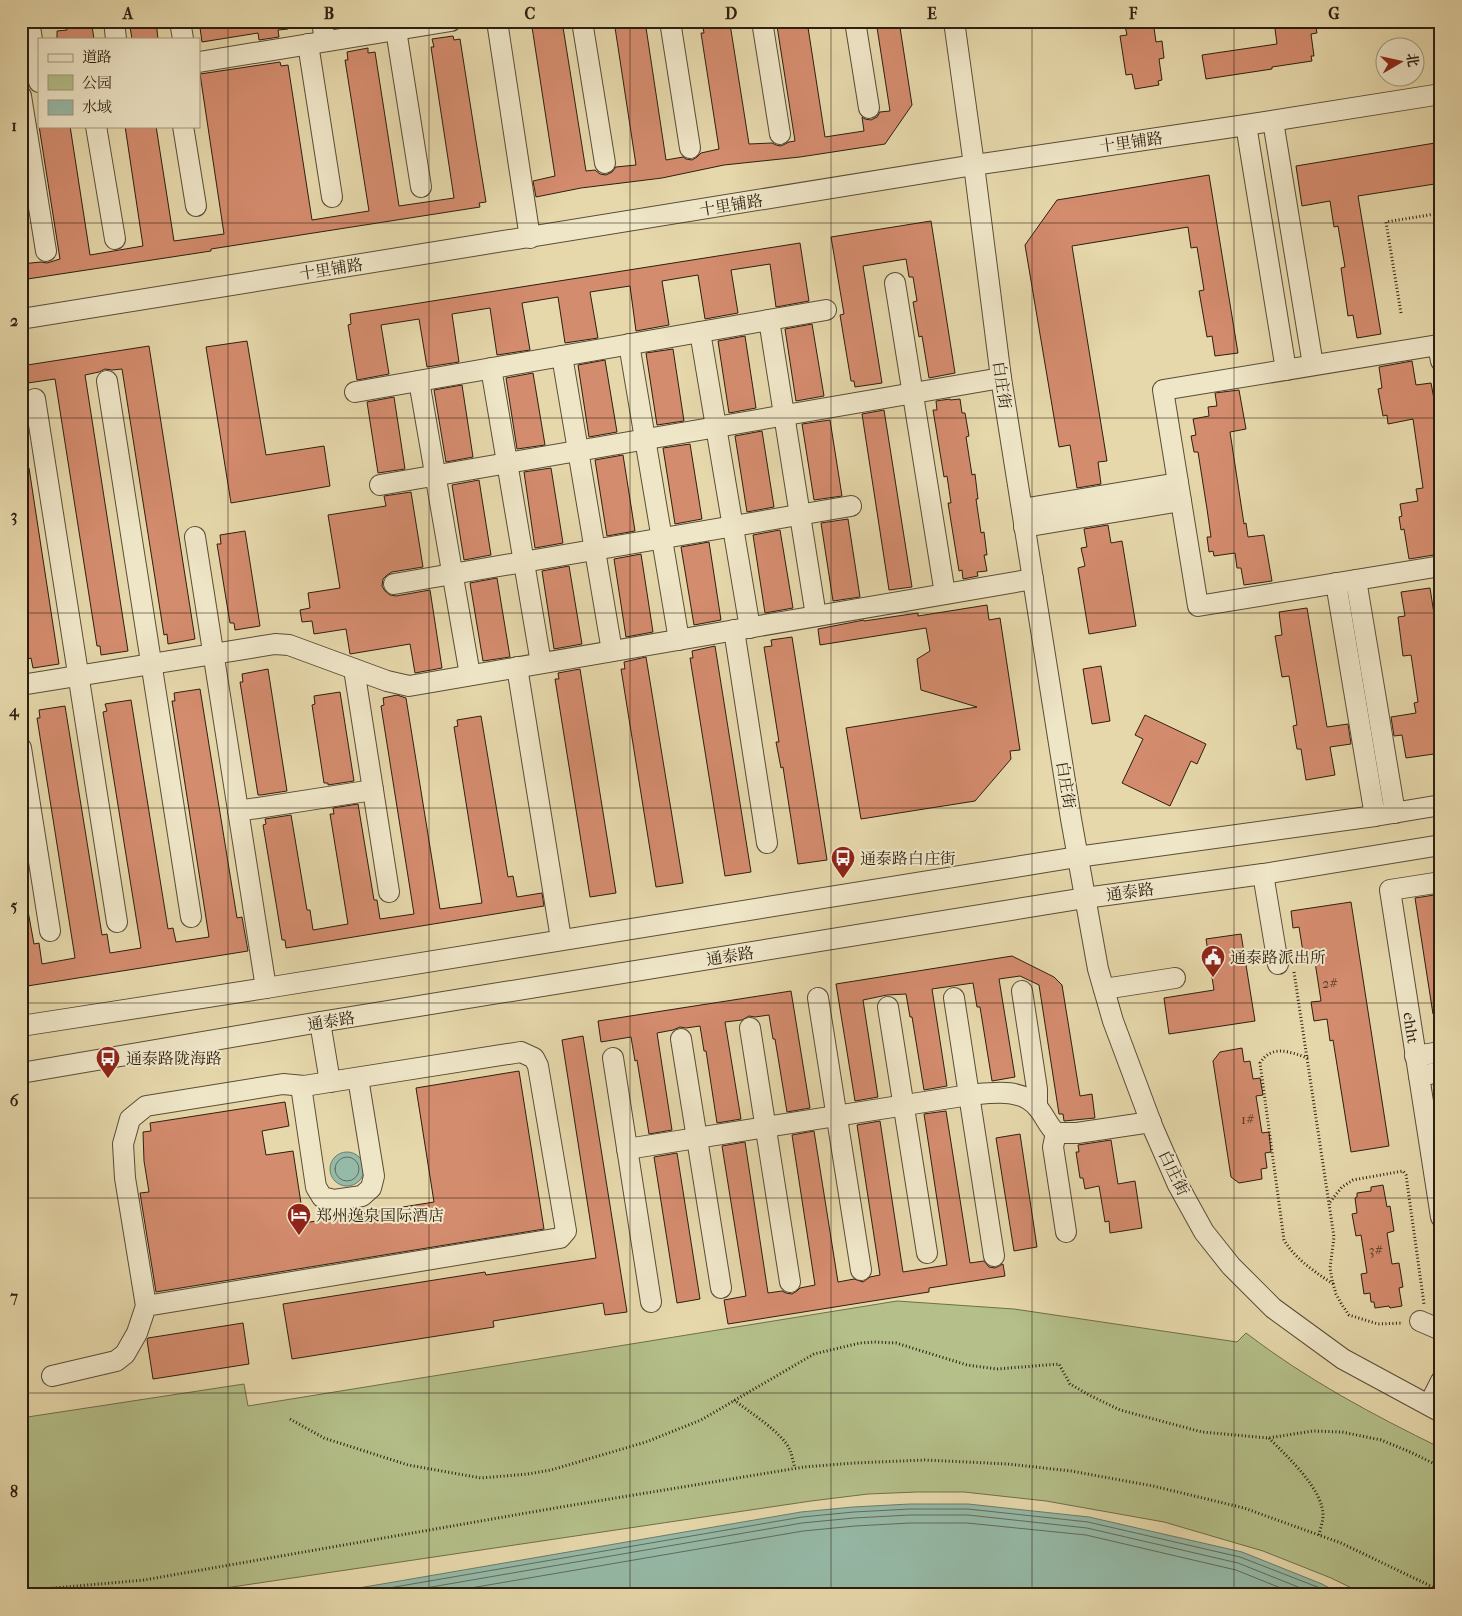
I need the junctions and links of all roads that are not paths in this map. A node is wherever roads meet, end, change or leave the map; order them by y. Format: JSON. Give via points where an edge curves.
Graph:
{"nodes":[{"id":1,"x":29,"y":21,"type":"edge"},
{"id":2,"x":114,"y":21,"type":"edge"},
{"id":3,"x":180,"y":21,"type":"edge"},
{"id":4,"x":322,"y":21,"type":"edge"},
{"id":5,"x":451,"y":21,"type":"edge"},
{"id":6,"x":497,"y":21,"type":"edge"},
{"id":7,"x":582,"y":21,"type":"edge"},
{"id":8,"x":670,"y":21,"type":"edge"},
{"id":9,"x":762,"y":21,"type":"edge"},
{"id":10,"x":855,"y":21,"type":"edge"},
{"id":11,"x":954,"y":21,"type":"edge"},
{"id":12,"x":396,"y":30,"type":"junction"},
{"id":13,"x":116,"y":38,"type":"edge"},
{"id":14,"x":183,"y":38,"type":"edge"},
{"id":15,"x":317,"y":43,"type":"junction"},
{"id":16,"x":200,"y":62,"type":"edge"},
{"id":17,"x":38,"y":76,"type":"edge"},
{"id":18,"x":38,"y":87,"type":"edge"},
{"id":19,"x":21,"y":90,"type":"edge"},
{"id":20,"x":1441,"y":94,"type":"edge"},
{"id":21,"x":21,"y":96,"type":"edge"},
{"id":22,"x":869,"y":108,"type":"dead end"},
{"id":23,"x":1273,"y":121,"type":"junction"},
{"id":24,"x":1246,"y":126,"type":"junction"},
{"id":25,"x":96,"y":128,"type":"edge"},
{"id":26,"x":183,"y":128,"type":"edge"},
{"id":27,"x":780,"y":134,"type":"dead end"},
{"id":28,"x":690,"y":148,"type":"dead end"},
{"id":29,"x":605,"y":163,"type":"dead end"},
{"id":30,"x":974,"y":165,"type":"junction"},
{"id":31,"x":421,"y":187,"type":"dead end"},
{"id":32,"x":332,"y":197,"type":"dead end"},
{"id":33,"x":196,"y":206,"type":"dead end"},
{"id":34,"x":530,"y":238,"type":"junction"},
{"id":35,"x":115,"y":239,"type":"dead end"},
{"id":36,"x":46,"y":251,"type":"dead end"},
{"id":37,"x":895,"y":284,"type":"dead end"},
{"id":38,"x":826,"y":310,"type":"dead end"},
{"id":39,"x":21,"y":319,"type":"edge"},
{"id":40,"x":769,"y":320,"type":"junction"},
{"id":41,"x":700,"y":332,"type":"junction"},
{"id":42,"x":629,"y":344,"type":"junction"},
{"id":43,"x":562,"y":356,"type":"junction"},
{"id":44,"x":1441,"y":361,"type":"edge"},
{"id":45,"x":1313,"y":365,"type":"junction"},
{"id":46,"x":491,"y":368,"type":"junction"},
{"id":47,"x":1286,"y":370,"type":"junction"},
{"id":48,"x":1001,"y":378,"type":"junction"},
{"id":49,"x":107,"y":381,"type":"dead end"},
{"id":50,"x":420,"y":381,"type":"junction"},
{"id":51,"x":355,"y":392,"type":"dead end"},
{"id":52,"x":913,"y":393,"type":"junction"},
{"id":53,"x":35,"y":399,"type":"dead end"},
{"id":54,"x":784,"y":415,"type":"junction"},
{"id":55,"x":716,"y":427,"type":"junction"},
{"id":56,"x":645,"y":439,"type":"junction"},
{"id":57,"x":578,"y":451,"type":"junction"},
{"id":58,"x":507,"y":463,"type":"junction"},
{"id":59,"x":436,"y":476,"type":"junction"},
{"id":60,"x":380,"y":486,"type":"dead end"},
{"id":61,"x":1180,"y":492,"type":"junction"},
{"id":62,"x":851,"y":506,"type":"dead end"},
{"id":63,"x":800,"y":515,"type":"junction"},
{"id":64,"x":1023,"y":518,"type":"junction"},
{"id":65,"x":733,"y":526,"type":"junction"},
{"id":66,"x":195,"y":537,"type":"dead end"},
{"id":67,"x":662,"y":538,"type":"junction"},
{"id":68,"x":595,"y":550,"type":"junction"},
{"id":69,"x":524,"y":562,"type":"junction"},
{"id":70,"x":1441,"y":566,"type":"edge"},
{"id":71,"x":452,"y":574,"type":"junction"},
{"id":72,"x":1033,"y":579,"type":"junction"},
{"id":73,"x":1356,"y":580,"type":"junction"},
{"id":74,"x":1336,"y":583,"type":"junction"},
{"id":75,"x":394,"y":584,"type":"dead end"},
{"id":76,"x":945,"y":594,"type":"junction"},
{"id":77,"x":816,"y":616,"type":"junction"},
{"id":78,"x":742,"y":629,"type":"junction"},
{"id":79,"x":679,"y":640,"type":"junction"},
{"id":80,"x":612,"y":651,"type":"junction"},
{"id":81,"x":213,"y":654,"type":"junction"},
{"id":82,"x":541,"y":663,"type":"junction"},
{"id":83,"x":152,"y":664,"type":"junction"},
{"id":84,"x":517,"y":667,"type":"junction"},
{"id":85,"x":354,"y":669,"type":"junction"},
{"id":86,"x":78,"y":676,"type":"junction"},
{"id":87,"x":470,"y":676,"type":"junction"},
{"id":88,"x":21,"y":685,"type":"edge"},
{"id":89,"x":21,"y":748,"type":"edge"},
{"id":90,"x":374,"y":790,"type":"junction"},
{"id":91,"x":1441,"y":805,"type":"edge"},
{"id":92,"x":238,"y":811,"type":"junction"},
{"id":93,"x":1394,"y":813,"type":"junction"},
{"id":94,"x":1375,"y":816,"type":"junction"},
{"id":95,"x":767,"y":843,"type":"dead end"},
{"id":96,"x":1441,"y":845,"type":"edge"},
{"id":97,"x":1077,"y":856,"type":"junction"},
{"id":98,"x":1263,"y":874,"type":"junction"},
{"id":99,"x":1441,"y":882,"type":"edge"},
{"id":100,"x":389,"y":892,"type":"dead end"},
{"id":101,"x":1085,"y":898,"type":"junction"},
{"id":102,"x":191,"y":917,"type":"dead end"},
{"id":103,"x":117,"y":922,"type":"dead end"},
{"id":104,"x":50,"y":931,"type":"dead end"},
{"id":105,"x":561,"y":939,"type":"junction"},
{"id":106,"x":1278,"y":964,"type":"dead end"},
{"id":107,"x":1174,"y":978,"type":"dead end"},
{"id":108,"x":266,"y":988,"type":"junction"},
{"id":109,"x":1104,"y":989,"type":"junction"},
{"id":110,"x":1022,"y":991,"type":"dead end"},
{"id":111,"x":818,"y":998,"type":"dead end"},
{"id":112,"x":954,"y":998,"type":"dead end"},
{"id":113,"x":888,"y":1007,"type":"dead end"},
{"id":114,"x":320,"y":1022,"type":"junction"},
{"id":115,"x":21,"y":1026,"type":"edge"},
{"id":116,"x":750,"y":1028,"type":"dead end"},
{"id":117,"x":681,"y":1039,"type":"dead end"},
{"id":118,"x":1441,"y":1052,"type":"edge"},
{"id":119,"x":1416,"y":1056,"type":"junction"},
{"id":120,"x":613,"y":1058,"type":"dead end"},
{"id":121,"x":1441,"y":1072,"type":"edge"},
{"id":122,"x":21,"y":1073,"type":"edge"},
{"id":123,"x":1419,"y":1076,"type":"junction"},
{"id":124,"x":358,"y":1078,"type":"junction"},
{"id":125,"x":330,"y":1082,"type":"junction"},
{"id":126,"x":301,"y":1086,"type":"junction"},
{"id":127,"x":969,"y":1095,"type":"junction"},
{"id":128,"x":904,"y":1105,"type":"junction"},
{"id":129,"x":1037,"y":1106,"type":"junction"},
{"id":130,"x":837,"y":1116,"type":"junction"},
{"id":131,"x":1151,"y":1122,"type":"junction"},
{"id":132,"x":766,"y":1127,"type":"junction"},
{"id":133,"x":1056,"y":1133,"type":"junction"},
{"id":134,"x":697,"y":1138,"type":"junction"},
{"id":135,"x":627,"y":1149,"type":"junction"},
{"id":136,"x":1441,"y":1217,"type":"edge"},
{"id":137,"x":1066,"y":1232,"type":"dead end"},
{"id":138,"x":927,"y":1254,"type":"dead end"},
{"id":139,"x":994,"y":1256,"type":"dead end"},
{"id":140,"x":862,"y":1270,"type":"dead end"},
{"id":141,"x":790,"y":1282,"type":"dead end"},
{"id":142,"x":721,"y":1288,"type":"dead end"},
{"id":143,"x":651,"y":1302,"type":"dead end"},
{"id":144,"x":146,"y":1306,"type":"junction"},
{"id":145,"x":52,"y":1376,"type":"dead end"},
{"id":146,"x":1441,"y":1381,"type":"edge"},
{"id":147,"x":1435,"y":1408,"type":"edge"}],
"edges":[{"from":1,"to":17,"type":"street"},
{"from":2,"to":13,"type":"street"},
{"from":3,"to":14,"type":"street"},
{"from":4,"to":15,"type":"street"},
{"from":5,"to":12,"type":"street"},
{"from":6,"to":34,"type":"street"},
{"from":7,"to":29,"type":"street"},
{"from":8,"to":28,"type":"street"},
{"from":9,"to":27,"type":"street"},
{"from":10,"to":22,"type":"street"},
{"from":11,"to":30,"type":"street","name":"白庄街"},
{"from":12,"to":15,"type":"street"},
{"from":12,"to":31,"type":"street"},
{"from":15,"to":16,"type":"street"},
{"from":15,"to":32,"type":"street"},
{"from":18,"to":19,"type":"street"},
{"from":20,"to":23,"type":"street","name":"十里铺路"},
{"from":21,"to":36,"type":"street"},
{"from":23,"to":24,"type":"street","name":"十里铺路"},
{"from":23,"to":45,"type":"street"},
{"from":24,"to":30,"type":"street","name":"十里铺路"},
{"from":24,"to":47,"type":"street"},
{"from":25,"to":35,"type":"street"},
{"from":26,"to":33,"type":"street"},
{"from":30,"to":34,"type":"street","name":"十里铺路"},
{"from":30,"to":48,"type":"street","name":"白庄街"},
{"from":34,"to":39,"type":"street","name":"十里铺路"},
{"from":37,"to":52,"type":"street"},
{"from":38,"to":40,"type":"street"},
{"from":40,"to":41,"type":"street"},
{"from":40,"to":54,"type":"street"},
{"from":41,"to":42,"type":"street"},
{"from":41,"to":55,"type":"street"},
{"from":42,"to":43,"type":"street"},
{"from":42,"to":56,"type":"street"},
{"from":43,"to":46,"type":"street"},
{"from":43,"to":57,"type":"street"},
{"from":44,"to":45,"type":"street","via":[[1438,344]]},
{"from":45,"to":47,"type":"street"},
{"from":46,"to":50,"type":"street"},
{"from":46,"to":58,"type":"street"},
{"from":47,"to":61,"type":"street","via":[[1163,390]]},
{"from":48,"to":52,"type":"street"},
{"from":48,"to":64,"type":"street","name":"白庄街"},
{"from":49,"to":83,"type":"street"},
{"from":50,"to":51,"type":"street"},
{"from":50,"to":59,"type":"street"},
{"from":52,"to":54,"type":"street"},
{"from":52,"to":76,"type":"street"},
{"from":53,"to":86,"type":"street"},
{"from":54,"to":55,"type":"street"},
{"from":54,"to":63,"type":"street"},
{"from":55,"to":56,"type":"street"},
{"from":55,"to":65,"type":"street"},
{"from":56,"to":57,"type":"street"},
{"from":56,"to":67,"type":"street"},
{"from":57,"to":58,"type":"street"},
{"from":57,"to":68,"type":"street"},
{"from":58,"to":59,"type":"street"},
{"from":58,"to":69,"type":"street"},
{"from":59,"to":60,"type":"street"},
{"from":59,"to":71,"type":"street"},
{"from":61,"to":64,"type":"street"},
{"from":61,"to":74,"type":"street","via":[[1198,606]]},
{"from":62,"to":63,"type":"street"},
{"from":63,"to":65,"type":"street"},
{"from":63,"to":77,"type":"street"},
{"from":64,"to":72,"type":"street","name":"白庄街"},
{"from":65,"to":67,"type":"street"},
{"from":65,"to":78,"type":"street"},
{"from":66,"to":81,"type":"street"},
{"from":67,"to":68,"type":"street"},
{"from":67,"to":79,"type":"street"},
{"from":68,"to":69,"type":"street"},
{"from":68,"to":80,"type":"street"},
{"from":69,"to":71,"type":"street"},
{"from":69,"to":82,"type":"street"},
{"from":70,"to":73,"type":"street"},
{"from":71,"to":75,"type":"street"},
{"from":71,"to":87,"type":"street"},
{"from":72,"to":76,"type":"street"},
{"from":72,"to":97,"type":"street","name":"白庄街"},
{"from":73,"to":74,"type":"street"},
{"from":73,"to":93,"type":"street"},
{"from":74,"to":94,"type":"street"},
{"from":76,"to":77,"type":"street"},
{"from":77,"to":78,"type":"street"},
{"from":78,"to":79,"type":"street"},
{"from":78,"to":95,"type":"street"},
{"from":79,"to":80,"type":"street"},
{"from":80,"to":82,"type":"street"},
{"from":81,"to":83,"type":"street"},
{"from":81,"to":85,"type":"street","via":[[275,644],[289,645]]},
{"from":81,"to":92,"type":"street"},
{"from":82,"to":84,"type":"street"},
{"from":83,"to":86,"type":"street"},
{"from":83,"to":102,"type":"street"},
{"from":84,"to":87,"type":"street"},
{"from":84,"to":105,"type":"street"},
{"from":85,"to":87,"type":"street","via":[[409,686]]},
{"from":85,"to":90,"type":"street"},
{"from":86,"to":88,"type":"street"},
{"from":86,"to":103,"type":"street"},
{"from":89,"to":104,"type":"street"},
{"from":90,"to":92,"type":"street"},
{"from":90,"to":100,"type":"street"},
{"from":91,"to":93,"type":"street"},
{"from":92,"to":108,"type":"street"},
{"from":93,"to":94,"type":"street"},
{"from":94,"to":97,"type":"street"},
{"from":96,"to":98,"type":"street","name":"通泰路"},
{"from":97,"to":101,"type":"street","name":"白庄街"},
{"from":97,"to":105,"type":"street"},
{"from":98,"to":101,"type":"street","name":"通泰路"},
{"from":98,"to":106,"type":"street"},
{"from":99,"to":119,"type":"street","name":"ehht","via":[[1390,890]]},
{"from":101,"to":109,"type":"street","name":"白庄街"},
{"from":101,"to":114,"type":"street","name":"通泰路"},
{"from":105,"to":108,"type":"street"},
{"from":107,"to":109,"type":"street"},
{"from":108,"to":115,"type":"street"},
{"from":109,"to":131,"type":"street","name":"白庄街"},
{"from":110,"to":129,"type":"street"},
{"from":111,"to":130,"type":"street"},
{"from":112,"to":127,"type":"street"},
{"from":113,"to":128,"type":"street"},
{"from":114,"to":122,"type":"street","name":"通泰路"},
{"from":114,"to":125,"type":"street"},
{"from":116,"to":132,"type":"street"},
{"from":117,"to":134,"type":"street"},
{"from":118,"to":119,"type":"street"},
{"from":119,"to":123,"type":"street","name":"ehht"},
{"from":120,"to":135,"type":"street"},
{"from":121,"to":123,"type":"street"},
{"from":123,"to":136,"type":"street","name":"ehht"},
{"from":124,"to":125,"type":"street"},
{"from":124,"to":126,"type":"street","via":[[374,1176],[371,1188],[362,1196],[334,1200],[322,1197],[316,1187]]},
{"from":124,"to":144,"type":"street","via":[[521,1052],[534,1058],[566,1231],[560,1238]]},
{"from":125,"to":126,"type":"street"},
{"from":126,"to":144,"type":"street","via":[[283,1084],[146,1106],[130,1119],[123,1144],[125,1178]]},
{"from":127,"to":128,"type":"street"},
{"from":127,"to":129,"type":"street","via":[[1002,1092],[1023,1096]]},
{"from":127,"to":139,"type":"street"},
{"from":128,"to":130,"type":"street"},
{"from":128,"to":138,"type":"street"},
{"from":129,"to":133,"type":"street"},
{"from":130,"to":132,"type":"street"},
{"from":130,"to":140,"type":"street"},
{"from":131,"to":133,"type":"street"},
{"from":131,"to":147,"type":"street","name":"白庄街","via":[[1178,1185],[1204,1232],[1231,1266],[1273,1308],[1343,1359]]},
{"from":132,"to":134,"type":"street"},
{"from":132,"to":141,"type":"street"},
{"from":133,"to":137,"type":"street","via":[[1053,1147]]},
{"from":134,"to":135,"type":"street"},
{"from":134,"to":142,"type":"street"},
{"from":135,"to":143,"type":"street"},
{"from":144,"to":145,"type":"street","via":[[137,1333],[125,1354],[116,1362]]},
{"from":146,"to":147,"type":"street"}]}
